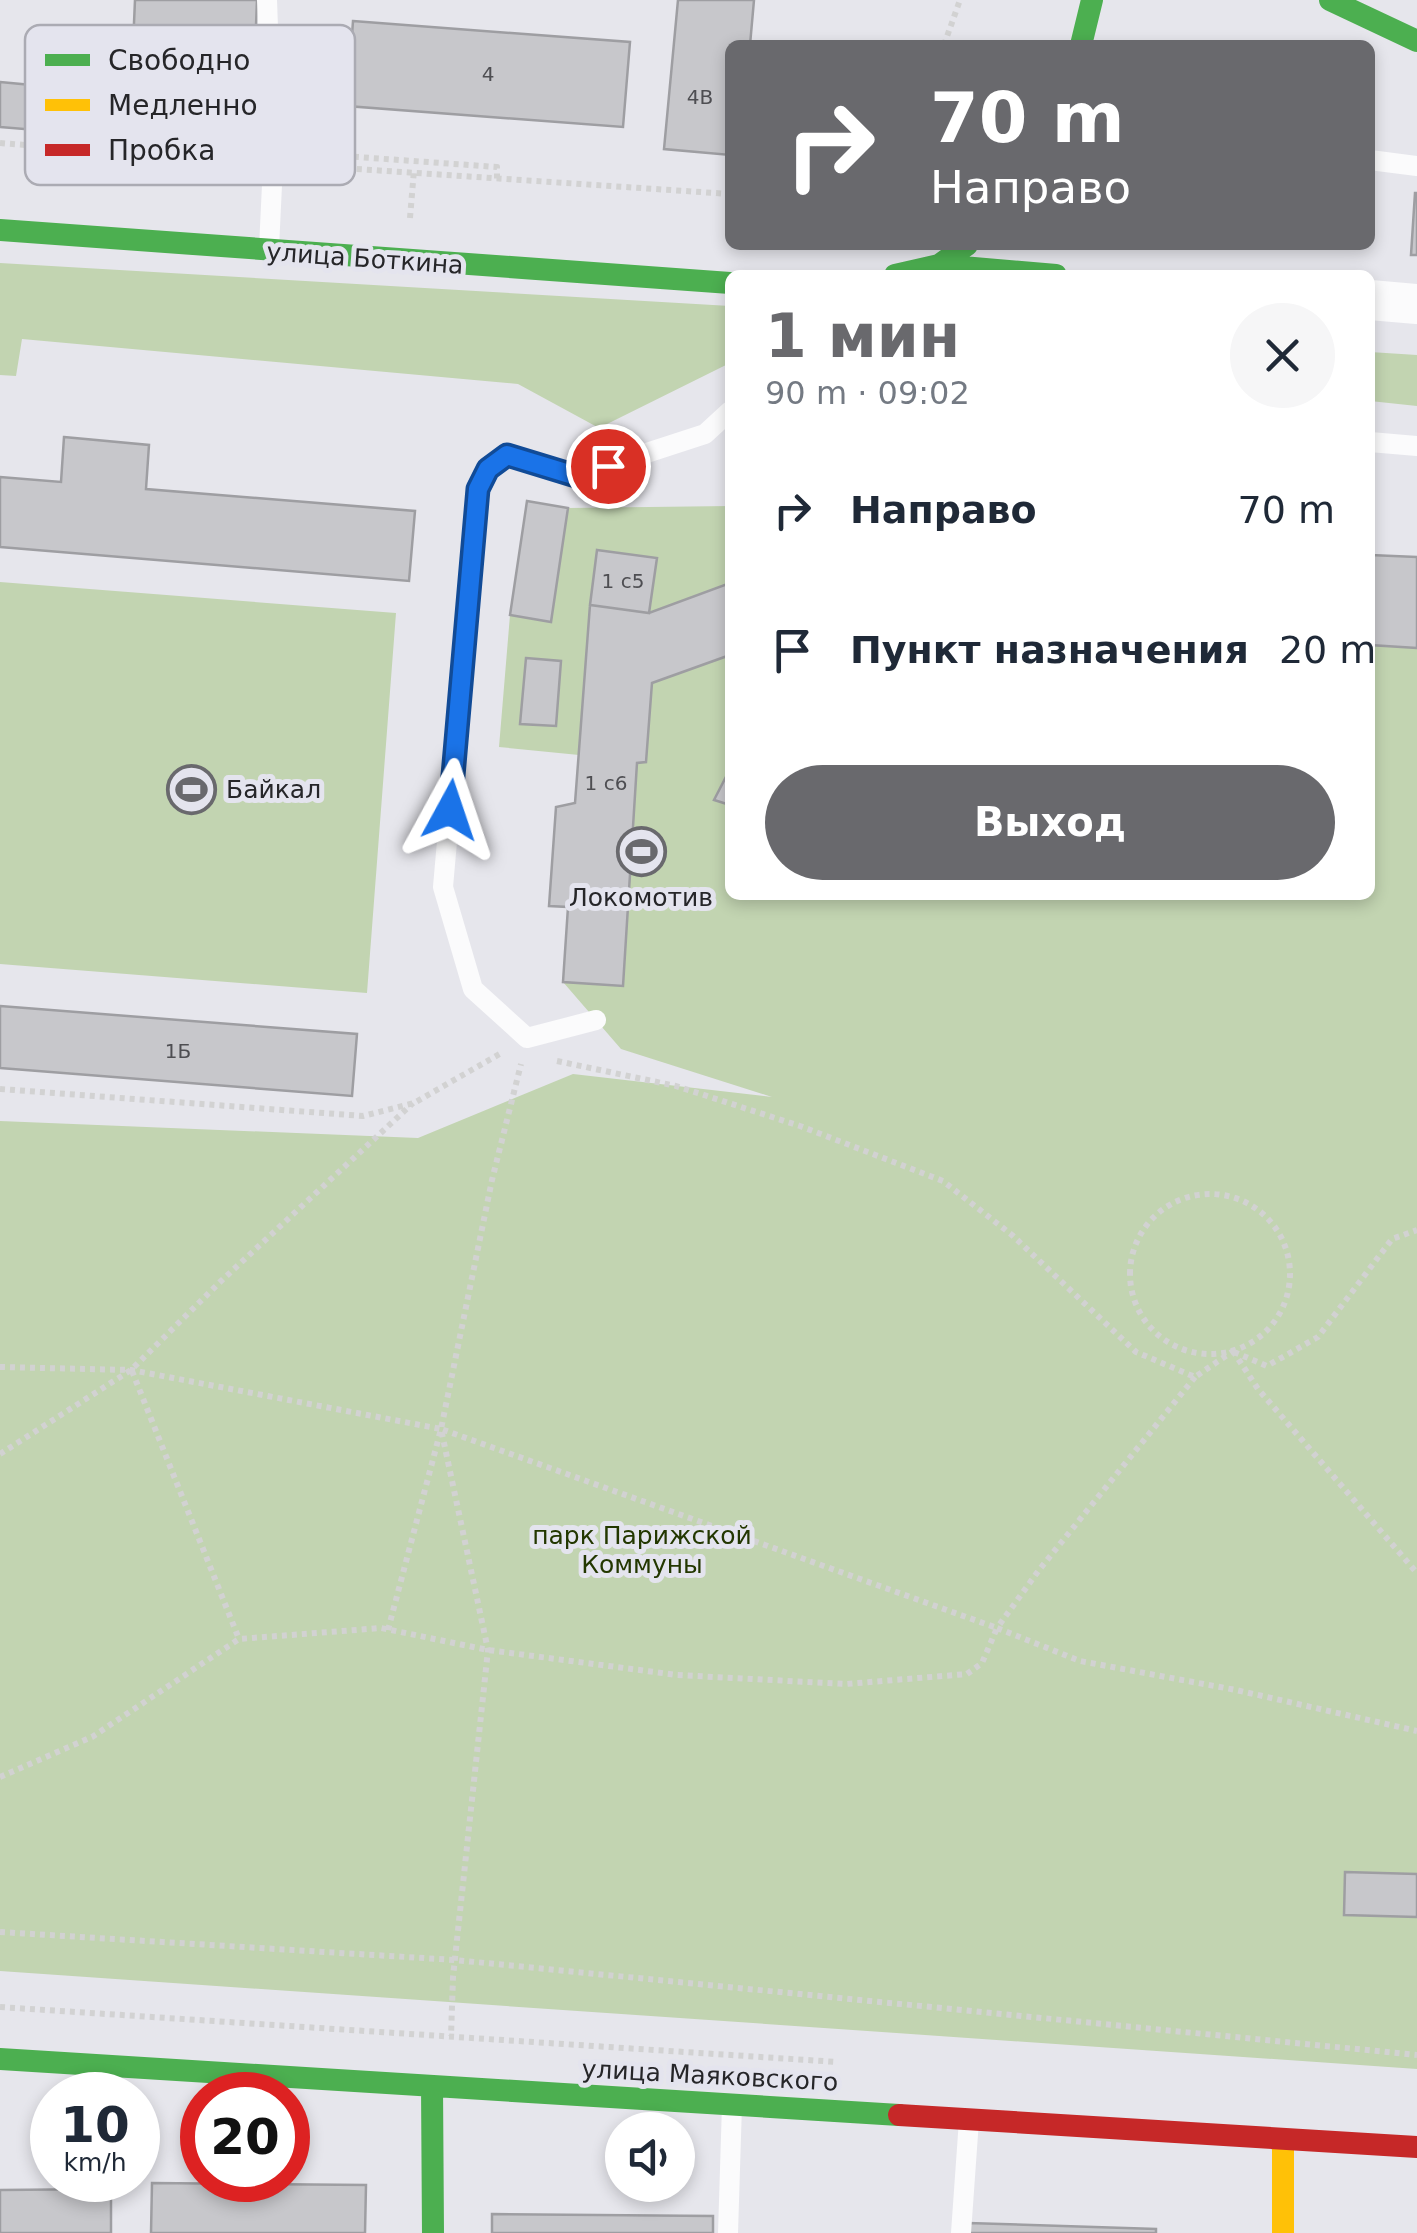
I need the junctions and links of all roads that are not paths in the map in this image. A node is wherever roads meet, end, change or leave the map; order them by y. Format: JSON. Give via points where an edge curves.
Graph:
{"nodes":[{"id":1,"x":267,"y":0,"type":"edge"},
{"id":2,"x":1092,"y":0,"type":"edge"},
{"id":3,"x":1330,"y":0,"type":"edge"},
{"id":4,"x":268,"y":25,"type":"edge"},
{"id":5,"x":1082,"y":40,"type":"edge"},
{"id":6,"x":1417,"y":41,"type":"edge"},
{"id":7,"x":1375,"y":161,"type":"edge"},
{"id":8,"x":1417,"y":166,"type":"edge"},
{"id":9,"x":272,"y":185,"type":"edge"},
{"id":10,"x":0,"y":230,"type":"edge"},
{"id":11,"x":960,"y":250,"type":"edge"},
{"id":12,"x":268,"y":252,"type":"junction"},
{"id":13,"x":940,"y":264,"type":"junction"},
{"id":14,"x":915,"y":270,"type":"edge"},
{"id":15,"x":1003,"y":270,"type":"edge"},
{"id":16,"x":725,"y":283,"type":"edge"},
{"id":17,"x":1375,"y":300,"type":"edge"},
{"id":18,"x":1417,"y":304,"type":"edge"},
{"id":19,"x":725,"y":416,"type":"edge"},
{"id":20,"x":1375,"y":442,"type":"edge"},
{"id":21,"x":1417,"y":446,"type":"edge"},
{"id":22,"x":596,"y":1020,"type":"dead end"},
{"id":23,"x":0,"y":2059,"type":"edge"},
{"id":24,"x":432,"y":2086,"type":"junction"},
{"id":25,"x":732,"y":2105,"type":"junction"},
{"id":26,"x":969,"y":2118,"type":"junction"},
{"id":27,"x":1283,"y":2140,"type":"junction"},
{"id":28,"x":1417,"y":2147,"type":"edge"},
{"id":29,"x":433,"y":2233,"type":"edge"},
{"id":30,"x":728,"y":2233,"type":"edge"},
{"id":31,"x":961,"y":2233,"type":"edge"},
{"id":32,"x":1282,"y":2233,"type":"edge"}],
"edges":[{"from":1,"to":4,"type":"lane"},
{"from":2,"to":5,"type":"main road"},
{"from":3,"to":6,"type":"main road"},
{"from":7,"to":8,"type":"lane"},
{"from":9,"to":12,"type":"lane"},
{"from":10,"to":12,"type":"main road","name":"улица Боткина"},
{"from":11,"to":13,"type":"main road"},
{"from":12,"to":16,"type":"main road","name":"улица Боткина"},
{"from":13,"to":14,"type":"main road"},
{"from":13,"to":15,"type":"main road"},
{"from":17,"to":18,"type":"street"},
{"from":19,"to":22,"type":"lane","via":[[705,434],[576,476],[507,455],[488,469],[478,489],[443,887],[474,989],[527,1038]]},
{"from":20,"to":21,"type":"lane"},
{"from":23,"to":24,"type":"main road","name":"улица Маяковского"},
{"from":24,"to":25,"type":"main road","name":"улица Маяковского"},
{"from":24,"to":29,"type":"main road"},
{"from":25,"to":26,"type":"main road","name":"улица Маяковского"},
{"from":25,"to":30,"type":"lane"},
{"from":26,"to":27,"type":"main road","name":"улица Маяковского"},
{"from":26,"to":31,"type":"lane"},
{"from":27,"to":28,"type":"main road","name":"улица Маяковского"},
{"from":27,"to":32,"type":"main road"}]}
